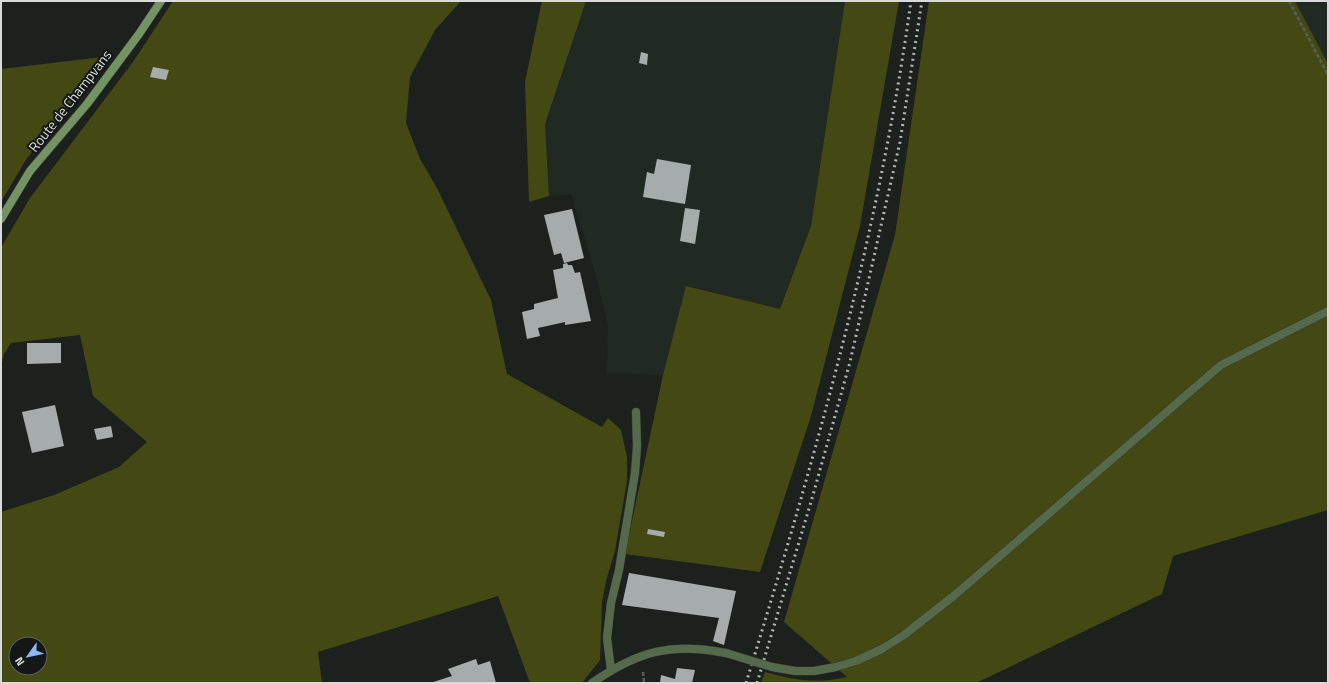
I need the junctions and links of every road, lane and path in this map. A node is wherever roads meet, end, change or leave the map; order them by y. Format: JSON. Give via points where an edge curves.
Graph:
{"nodes":[{"id":1,"x":161,"y":1,"type":"edge"},
{"id":2,"x":1290,"y":1,"type":"edge"},
{"id":3,"x":1328,"y":75,"type":"edge"},
{"id":4,"x":1,"y":219,"type":"edge"},
{"id":5,"x":1328,"y":311,"type":"edge"},
{"id":6,"x":636,"y":412,"type":"dead end"},
{"id":7,"x":611,"y":670,"type":"junction"},
{"id":8,"x":592,"y":683,"type":"edge"}],
"edges":[{"from":1,"to":4,"type":"main road","name":"Route de Champvans","via":[[87,104],[30,171]]},
{"from":2,"to":3,"type":"path"},
{"from":5,"to":7,"type":"street","bridge":true,"via":[[1221,365],[956,594],[882,649],[836,667],[795,671],[705,649],[672,648],[638,658]]},
{"from":6,"to":7,"type":"street","via":[[635,473],[607,638]]},
{"from":7,"to":8,"type":"street"}]}
